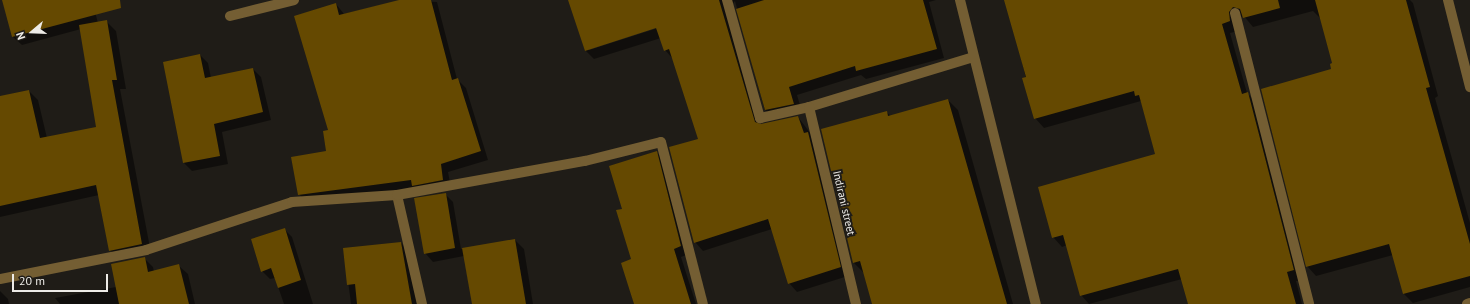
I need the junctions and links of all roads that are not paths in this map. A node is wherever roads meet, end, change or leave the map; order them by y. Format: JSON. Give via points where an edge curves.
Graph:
{"nodes":[{"id":1,"x":294,"y":0,"type":"edge"},
{"id":2,"x":727,"y":0,"type":"edge"},
{"id":3,"x":960,"y":0,"type":"edge"},
{"id":4,"x":1448,"y":0,"type":"edge"},
{"id":5,"x":1235,"y":13,"type":"dead end"},
{"id":6,"x":230,"y":16,"type":"dead end"},
{"id":7,"x":974,"y":58,"type":"junction"},
{"id":8,"x":1470,"y":87,"type":"edge"},
{"id":9,"x":809,"y":107,"type":"junction"},
{"id":10,"x":397,"y":195,"type":"junction"},
{"id":11,"x":0,"y":279,"type":"edge"},
{"id":12,"x":1470,"y":303,"type":"edge"},
{"id":13,"x":422,"y":304,"type":"edge"},
{"id":14,"x":703,"y":304,"type":"edge"},
{"id":15,"x":856,"y":304,"type":"edge"},
{"id":16,"x":1036,"y":304,"type":"edge"},
{"id":17,"x":1309,"y":304,"type":"edge"},
{"id":18,"x":1467,"y":304,"type":"edge"}],
"edges":[{"from":1,"to":6,"type":"street"},
{"from":2,"to":9,"type":"street","via":[[760,118]]},
{"from":3,"to":7,"type":"street"},
{"from":4,"to":8,"type":"street"},
{"from":5,"to":17,"type":"street"},
{"from":7,"to":9,"type":"street"},
{"from":7,"to":16,"type":"street"},
{"from":9,"to":15,"type":"street","name":"Indirani street"},
{"from":10,"to":11,"type":"street","via":[[292,202],[146,250]]},
{"from":10,"to":13,"type":"street"},
{"from":10,"to":14,"type":"street","via":[[585,161],[661,142]]},
{"from":12,"to":18,"type":"street"}]}
